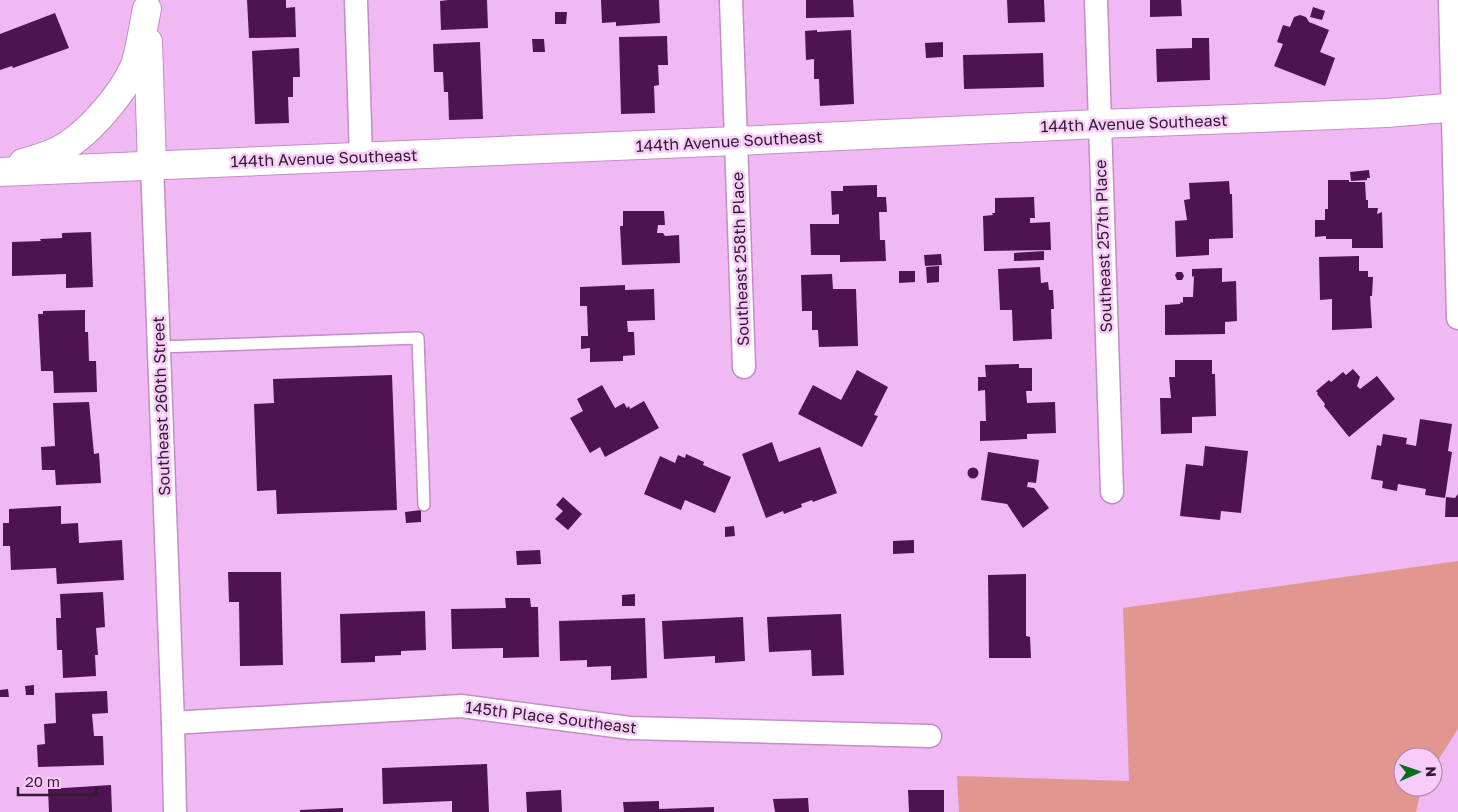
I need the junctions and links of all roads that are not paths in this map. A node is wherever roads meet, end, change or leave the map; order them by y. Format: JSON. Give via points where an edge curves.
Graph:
{"nodes":[{"id":1,"x":356,"y":0,"type":"edge"},
{"id":2,"x":731,"y":0,"type":"edge"},
{"id":3,"x":1096,"y":0,"type":"edge"},
{"id":4,"x":1450,"y":0,"type":"edge"},
{"id":5,"x":147,"y":5,"type":"edge"},
{"id":6,"x":1456,"y":108,"type":"edge"},
{"id":7,"x":1099,"y":124,"type":"junction"},
{"id":8,"x":736,"y":141,"type":"junction"},
{"id":9,"x":361,"y":157,"type":"junction"},
{"id":10,"x":152,"y":166,"type":"junction"},
{"id":11,"x":0,"y":171,"type":"edge"},
{"id":12,"x":1458,"y":318,"type":"edge"},
{"id":13,"x":159,"y":347,"type":"junction"},
{"id":14,"x":744,"y":367,"type":"dead end"},
{"id":15,"x":1112,"y":492,"type":"dead end"},
{"id":16,"x":424,"y":505,"type":"dead end"},
{"id":17,"x":173,"y":724,"type":"junction"},
{"id":18,"x":930,"y":736,"type":"dead end"},
{"id":19,"x":175,"y":812,"type":"edge"}],
"edges":[{"from":1,"to":9,"type":"street"},
{"from":2,"to":8,"type":"street","name":"Southeast 258th Place"},
{"from":3,"to":7,"type":"street","name":"Southeast 257th Place"},
{"from":4,"to":6,"type":"street"},
{"from":5,"to":10,"type":"street","name":"Southeast 260th Street"},
{"from":5,"to":11,"type":"street","via":[[135,62],[124,87],[108,106],[72,142],[48,156]]},
{"from":6,"to":7,"type":"street","name":"144th Avenue Southeast"},
{"from":6,"to":12,"type":"street"},
{"from":7,"to":8,"type":"street","name":"144th Avenue Southeast"},
{"from":7,"to":15,"type":"street","name":"Southeast 257th Place"},
{"from":8,"to":9,"type":"street","name":"144th Avenue Southeast"},
{"from":8,"to":14,"type":"street","name":"Southeast 258th Place"},
{"from":9,"to":10,"type":"street","name":"144th Avenue Southeast"},
{"from":10,"to":11,"type":"street","name":"144th Avenue Southeast"},
{"from":10,"to":13,"type":"street","name":"Southeast 260th Street"},
{"from":13,"to":16,"type":"lane","via":[[418,338]]},
{"from":13,"to":17,"type":"street","name":"Southeast 260th Street"},
{"from":17,"to":18,"type":"street","name":"145th Place Southeast","via":[[461,706],[630,728]]},
{"from":17,"to":19,"type":"street","name":"Southeast 260th Street"}]}
